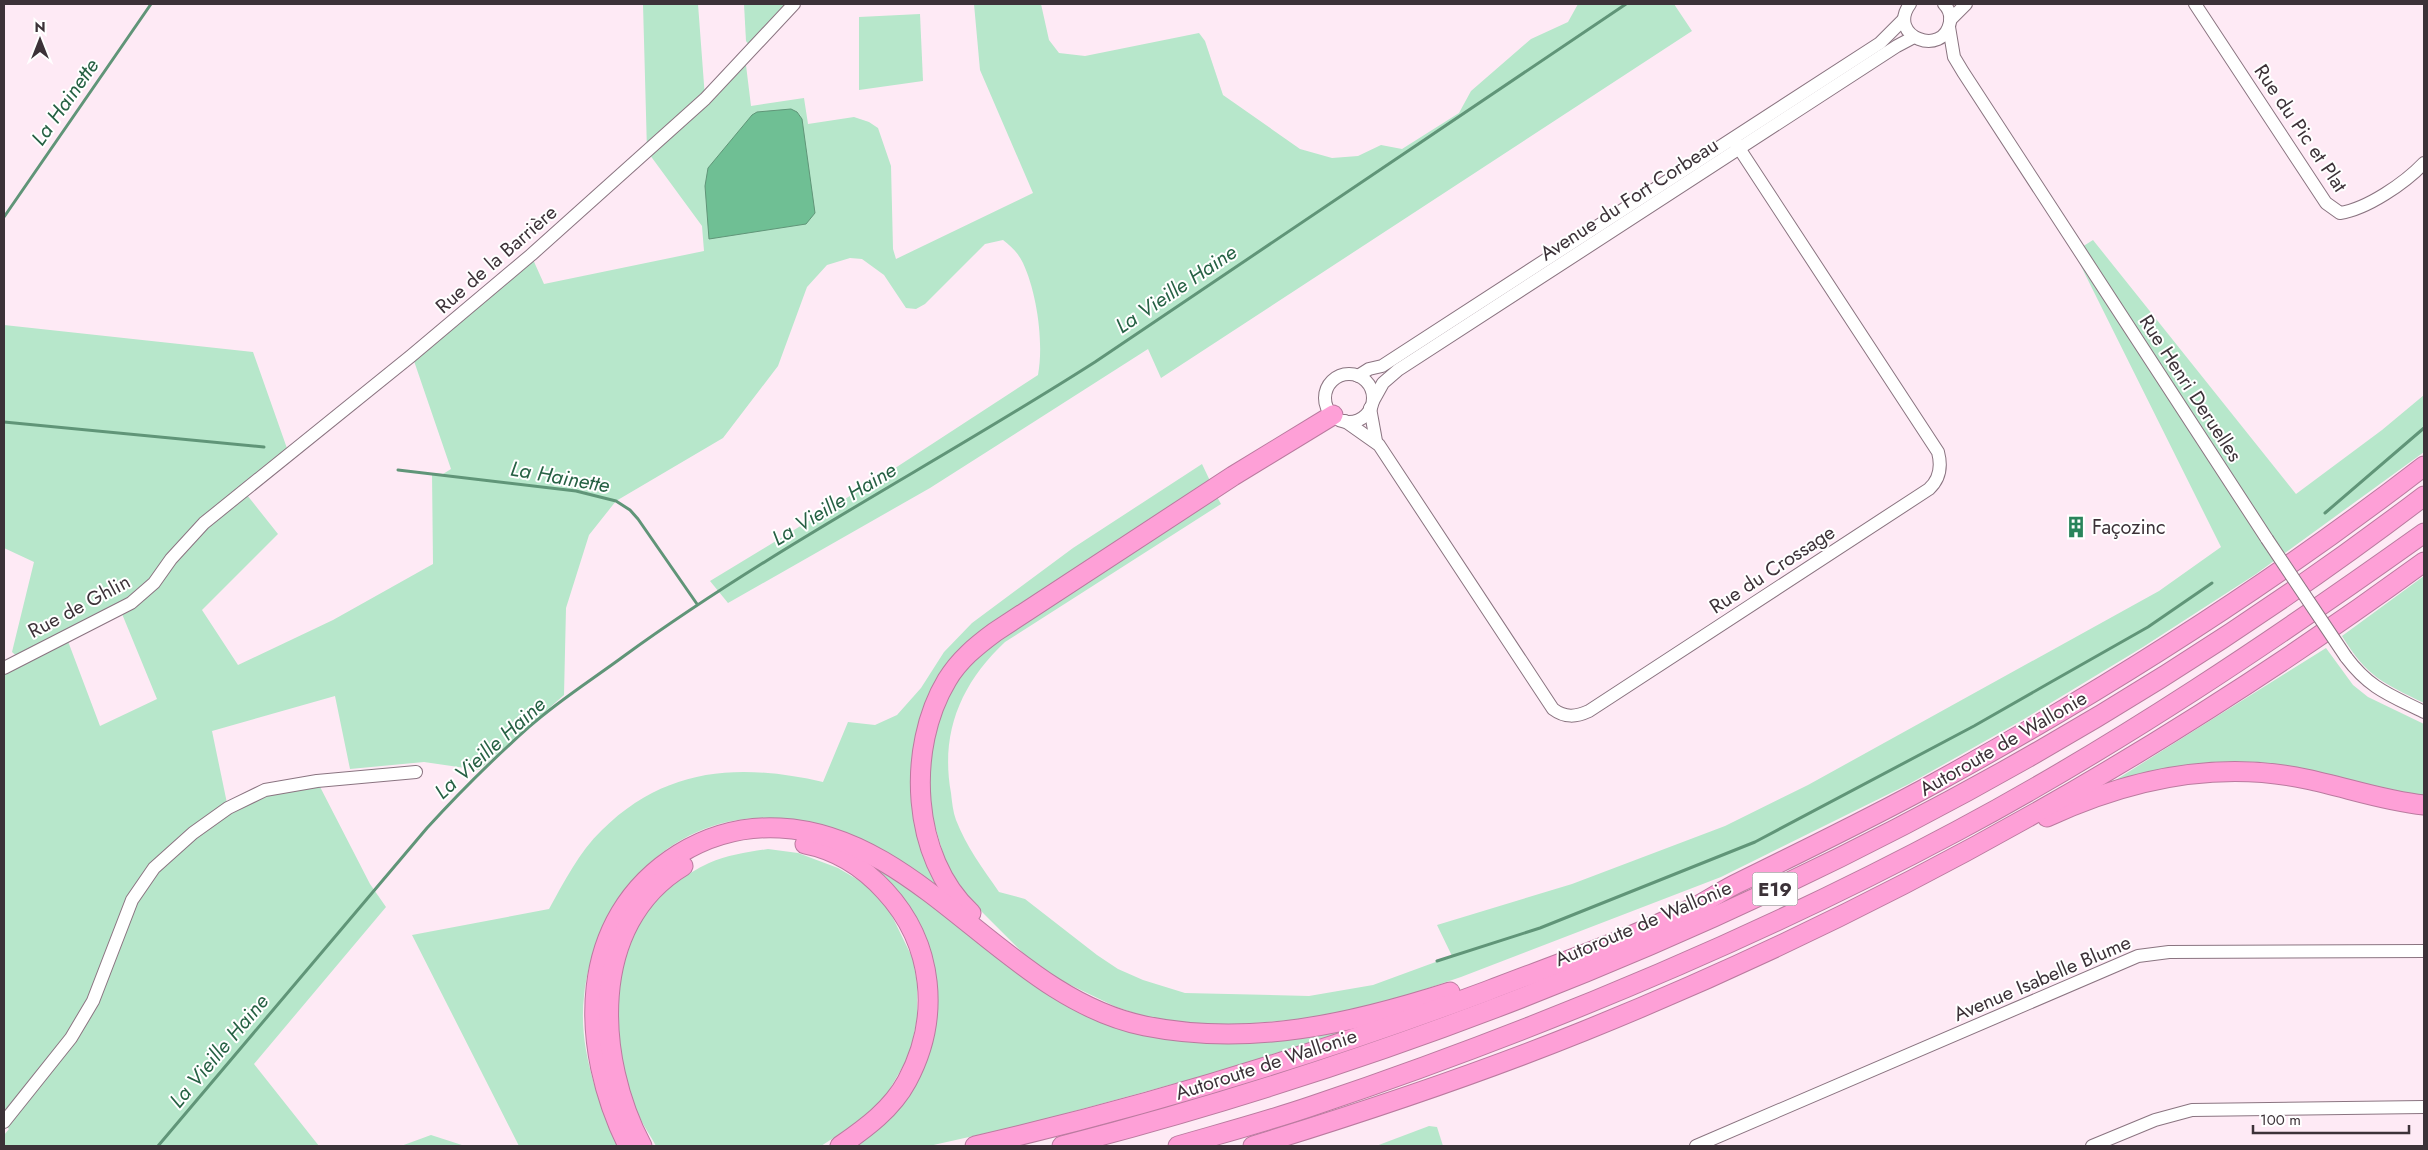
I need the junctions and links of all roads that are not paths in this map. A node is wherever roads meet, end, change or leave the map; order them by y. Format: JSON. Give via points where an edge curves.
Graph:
{"nodes":[{"id":1,"x":794,"y":4,"type":"edge"},
{"id":2,"x":1944,"y":4,"type":"edge"},
{"id":3,"x":1966,"y":4,"type":"edge"},
{"id":4,"x":2195,"y":4,"type":"edge"},
{"id":5,"x":1906,"y":9,"type":"edge"},
{"id":6,"x":1950,"y":24,"type":"junction"},
{"id":7,"x":1914,"y":37,"type":"junction"},
{"id":8,"x":1927,"y":42,"type":"junction"},
{"id":9,"x":1954,"y":57,"type":"junction"},
{"id":10,"x":1736,"y":145,"type":"junction"},
{"id":11,"x":2424,"y":164,"type":"edge"},
{"id":12,"x":1358,"y":376,"type":"junction"},
{"id":13,"x":1371,"y":405,"type":"junction"},
{"id":14,"x":1339,"y":418,"type":"junction"},
{"id":15,"x":1376,"y":441,"type":"junction"},
{"id":16,"x":2424,"y":466,"type":"edge"},
{"id":17,"x":2424,"y":496,"type":"edge"},
{"id":18,"x":204,"y":523,"type":"joint"},
{"id":19,"x":2424,"y":533,"type":"edge"},
{"id":20,"x":2424,"y":562,"type":"edge"},
{"id":21,"x":4,"y":668,"type":"edge"},
{"id":22,"x":2424,"y":712,"type":"edge"},
{"id":23,"x":416,"y":772,"type":"dead end"},
{"id":24,"x":2424,"y":805,"type":"edge"},
{"id":25,"x":1965,"y":852,"type":"junction"},
{"id":26,"x":1734,"y":884,"type":"junction"},
{"id":27,"x":2424,"y":951,"type":"edge"},
{"id":28,"x":1006,"y":954,"type":"junction"},
{"id":29,"x":2424,"y":1107,"type":"edge"},
{"id":30,"x":4,"y":1122,"type":"edge"},
{"id":31,"x":628,"y":1146,"type":"edge"},
{"id":32,"x":642,"y":1146,"type":"edge"},
{"id":33,"x":840,"y":1146,"type":"edge"},
{"id":34,"x":975,"y":1146,"type":"edge"},
{"id":35,"x":1062,"y":1146,"type":"edge"},
{"id":36,"x":1178,"y":1146,"type":"edge"},
{"id":37,"x":1253,"y":1146,"type":"edge"},
{"id":38,"x":1696,"y":1146,"type":"edge"},
{"id":39,"x":2092,"y":1146,"type":"edge"}],
"edges":[{"from":1,"to":18,"type":"street","name":"Rue de la Barrière","via":[[705,99],[531,255]]},
{"from":2,"to":6,"type":"street","name":"Rue Henri Deruelles","via":[[1950,14]]},
{"from":3,"to":6,"type":"street"},
{"from":4,"to":11,"type":"street","name":"Rue du Pic et Plat","via":[[2326,203],[2340,213],[2353,211],[2392,189]]},
{"from":5,"to":7,"type":"street","via":[[1906,26]]},
{"from":5,"to":10,"type":"street","name":"Avenue du Fort Corbeau","via":[[1880,43]]},
{"from":6,"to":8,"type":"street","via":[[1940,38]]},
{"from":6,"to":9,"type":"street","name":"Rue Henri Deruelles"},
{"from":7,"to":8,"type":"street","name":"Rue Henri Deruelles"},
{"from":7,"to":10,"type":"street","name":"Avenue du Fort Corbeau"},
{"from":8,"to":9,"type":"street","name":"Rue Henri Deruelles"},
{"from":9,"to":22,"type":"street","name":"Rue Henri Deruelles","bridge":true,"via":[[2346,657],[2371,685]]},
{"from":10,"to":12,"type":"street","name":"Avenue du Fort Corbeau","via":[[1382,366]]},
{"from":10,"to":13,"type":"street","name":"Avenue du Fort Corbeau","via":[[1398,370],[1383,383]]},
{"from":10,"to":15,"type":"street","name":"Rue du Crossage","via":[[1938,452],[1941,462],[1937,482],[1929,489],[1588,711],[1570,716],[1553,709]]},
{"from":12,"to":13,"type":"street","via":[[1370,386]]},
{"from":12,"to":14,"type":"street","via":[[1343,374],[1327,388],[1326,403]]},
{"from":13,"to":14,"type":"street","via":[[1359,419]]},
{"from":13,"to":15,"type":"street"},
{"from":14,"to":15,"type":"street"},
{"from":14,"to":28,"type":"highway","via":[[1320,421],[995,632],[961,661],[947,680],[933,706],[921,761],[920,794],[924,822],[932,850],[959,902],[995,935]]},
{"from":16,"to":26,"type":"highway","via":[[2285,568],[2176,641],[2054,716],[1933,784]]},
{"from":17,"to":35,"type":"highway","name":"Autoroute de Wallonie","number":"E19","via":[[2188,661],[2065,736],[1943,804],[1707,922],[1569,980],[1425,1035],[1166,1119]]},
{"from":18,"to":21,"type":"street","name":"Rue de Ghlin","via":[[171,559],[154,584],[131,603]]},
{"from":19,"to":36,"type":"highway","number":"E19","via":[[2313,612],[2180,699],[1958,830],[1831,895],[1711,952],[1567,1013],[1310,1107]]},
{"from":20,"to":25,"type":"highway","via":[[2337,626],[2220,702]]},
{"from":23,"to":30,"type":"street","via":[[317,781],[266,790],[228,808],[193,833],[154,868],[132,900],[93,1001],[71,1038]]},
{"from":24,"to":25,"type":"highway","via":[[2304,778],[2246,772],[2203,773],[2147,781],[2106,793]]},
{"from":25,"to":37,"type":"highway","via":[[1718,973],[1584,1031],[1436,1086]]},
{"from":26,"to":28,"type":"highway","via":[[1450,992],[1351,1021],[1275,1033],[1212,1034],[1143,1026],[1060,992]]},
{"from":26,"to":34,"type":"highway","via":[[1698,905],[1562,963],[1427,1013],[1159,1098]]},
{"from":27,"to":38,"type":"street","name":"Avenue Isabelle Blume","via":[[2169,952],[2138,956]]},
{"from":28,"to":31,"type":"highway","via":[[929,892],[877,858],[812,832],[748,829],[692,846],[662,866],[635,891],[606,940],[598,972],[595,1002],[598,1059],[604,1086]]},
{"from":29,"to":39,"type":"street","via":[[2192,1110],[2155,1120]]},
{"from":32,"to":33,"type":"highway","via":[[623,1102],[609,1034],[608,999],[614,961],[624,931],[654,890],[679,869],[705,853],[758,840],[811,845],[840,856],[861,869],[877,882],[904,914],[924,958],[928,1012],[918,1060],[892,1104],[867,1128]]}]}
